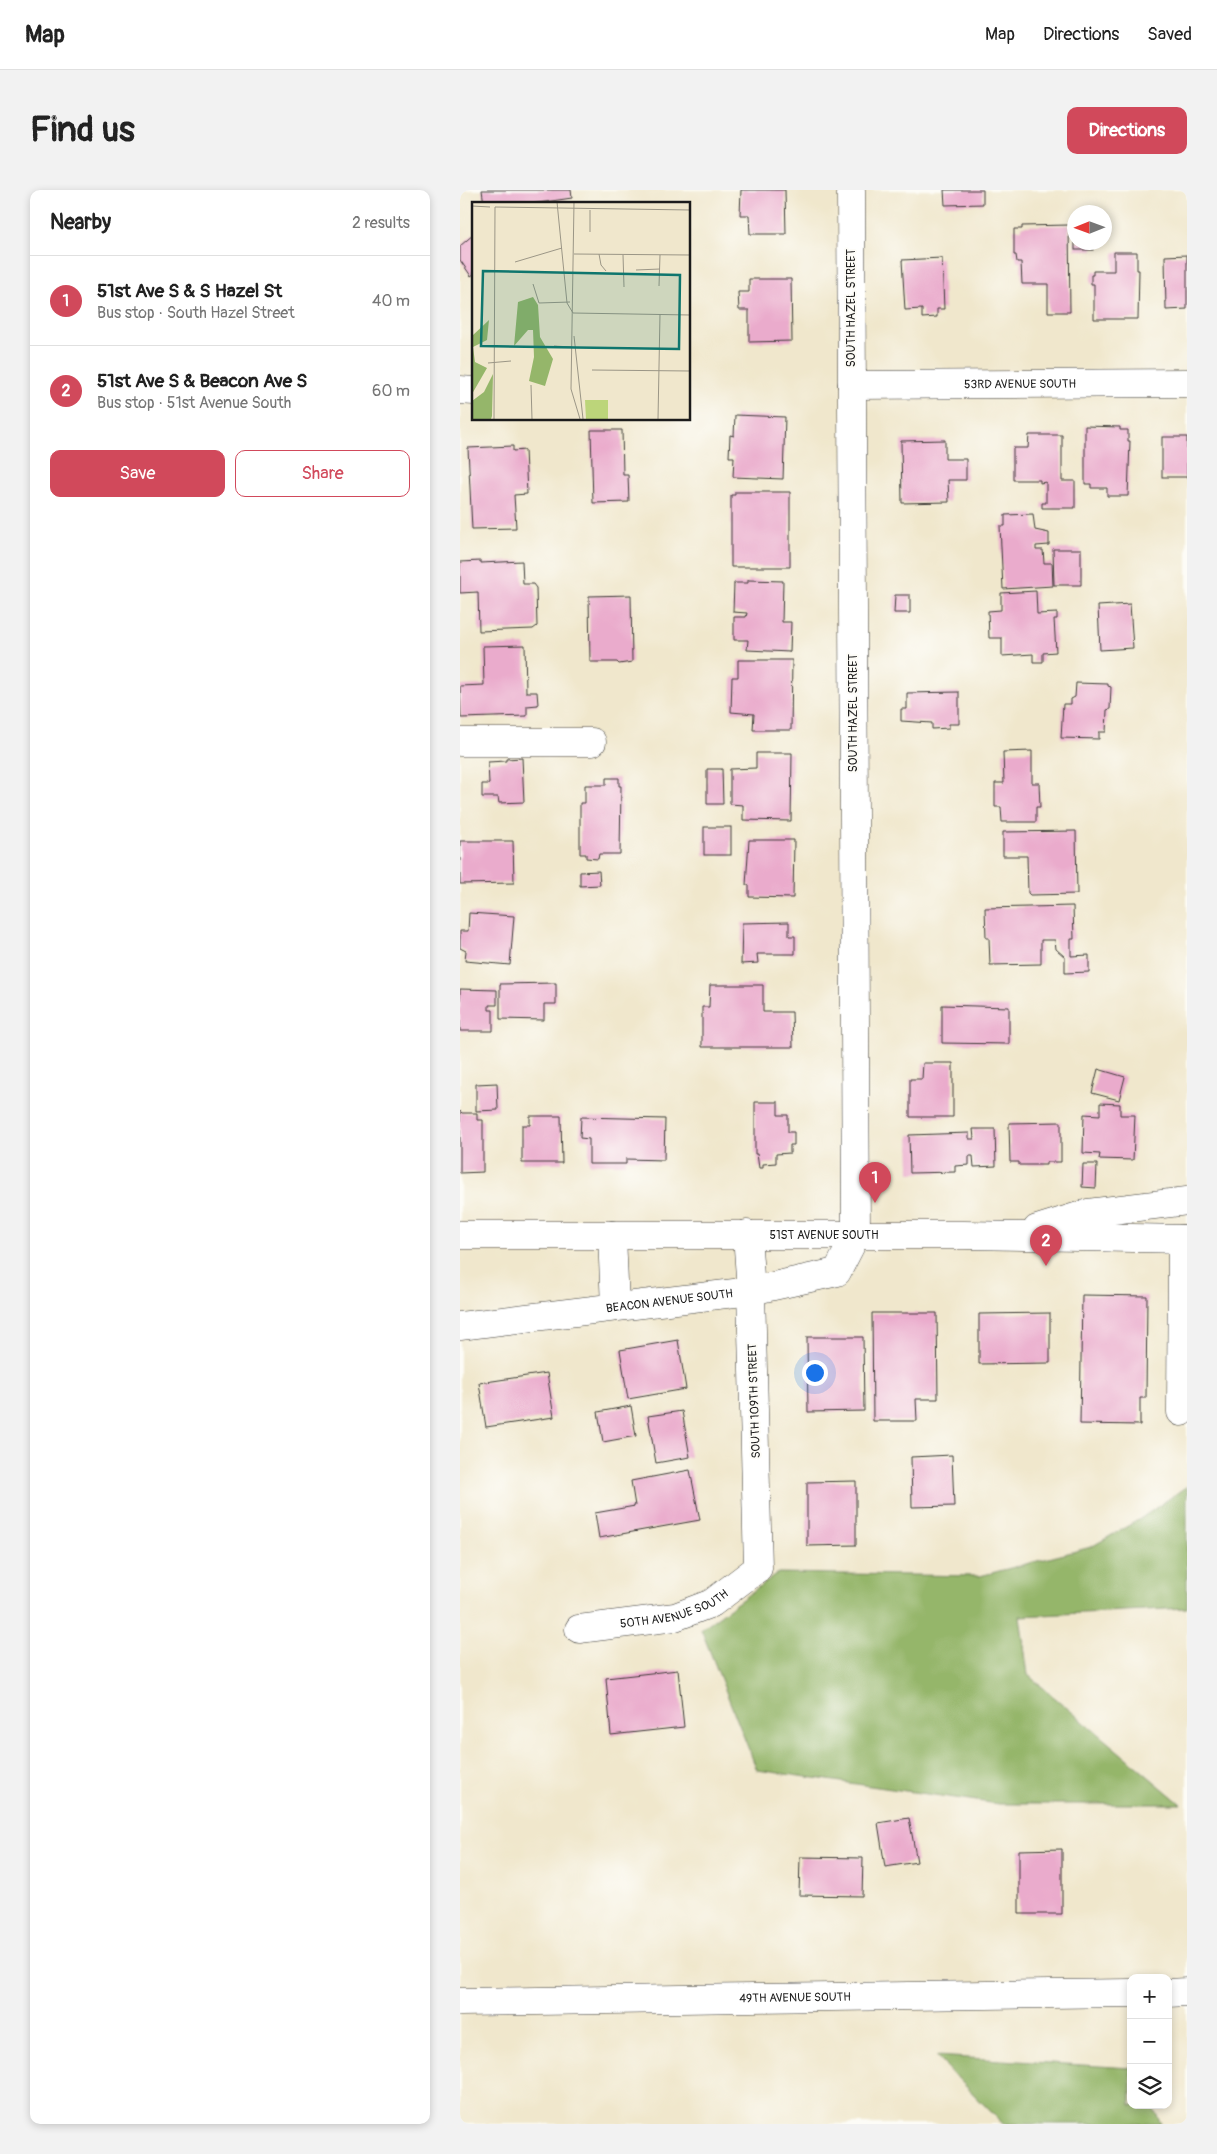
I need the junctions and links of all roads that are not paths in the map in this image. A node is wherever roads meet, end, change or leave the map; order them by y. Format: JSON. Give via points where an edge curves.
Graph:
{"nodes":[{"id":1,"x":851,"y":190,"type":"edge"},
{"id":2,"x":1187,"y":383,"type":"edge"},
{"id":3,"x":852,"y":384,"type":"junction"},
{"id":4,"x":460,"y":742,"type":"edge"},
{"id":5,"x":592,"y":742,"type":"dead end"},
{"id":6,"x":1187,"y":1201,"type":"edge"},
{"id":7,"x":747,"y":1234,"type":"junction"},
{"id":8,"x":460,"y":1235,"type":"edge"},
{"id":9,"x":612,"y":1235,"type":"junction"},
{"id":10,"x":856,"y":1235,"type":"junction"},
{"id":11,"x":1017,"y":1236,"type":"junction"},
{"id":12,"x":1185,"y":1239,"type":"edge"},
{"id":13,"x":751,"y":1291,"type":"junction"},
{"id":14,"x":615,"y":1308,"type":"junction"},
{"id":15,"x":460,"y":1326,"type":"edge"},
{"id":16,"x":1180,"y":1412,"type":"dead end"},
{"id":17,"x":758,"y":1568,"type":"joint"},
{"id":18,"x":579,"y":1629,"type":"dead end"},
{"id":19,"x":1187,"y":1992,"type":"edge"},
{"id":20,"x":1127,"y":1993,"type":"edge"},
{"id":21,"x":1172,"y":1993,"type":"edge"},
{"id":22,"x":460,"y":2002,"type":"edge"}],
"edges":[{"from":1,"to":3,"type":"street","name":"SOUTH HAZEL STREET"},
{"from":2,"to":3,"type":"street","name":"53RD AVENUE SOUTH"},
{"from":3,"to":10,"type":"street","name":"SOUTH HAZEL STREET"},
{"from":4,"to":5,"type":"street"},
{"from":6,"to":11,"type":"street","via":[[1088,1213]]},
{"from":7,"to":9,"type":"street","name":"51ST AVENUE SOUTH"},
{"from":7,"to":10,"type":"street","name":"51ST AVENUE SOUTH"},
{"from":7,"to":13,"type":"street","name":"SOUTH 109TH STREET"},
{"from":8,"to":9,"type":"street","name":"51ST AVENUE SOUTH"},
{"from":9,"to":14,"type":"street"},
{"from":10,"to":11,"type":"street","name":"51ST AVENUE SOUTH"},
{"from":10,"to":13,"type":"street","name":"BEACON AVENUE SOUTH","via":[[837,1272]]},
{"from":11,"to":12,"type":"street","name":"51ST AVENUE SOUTH"},
{"from":12,"to":16,"type":"street"},
{"from":13,"to":14,"type":"street","name":"BEACON AVENUE SOUTH"},
{"from":13,"to":17,"type":"street","name":"SOUTH 109TH STREET"},
{"from":14,"to":15,"type":"street","name":"BEACON AVENUE SOUTH"},
{"from":17,"to":18,"type":"street","name":"50TH AVENUE SOUTH","via":[[712,1603],[675,1617]]},
{"from":19,"to":21,"type":"street"},
{"from":20,"to":22,"type":"street","name":"49TH AVENUE SOUTH"}]}
